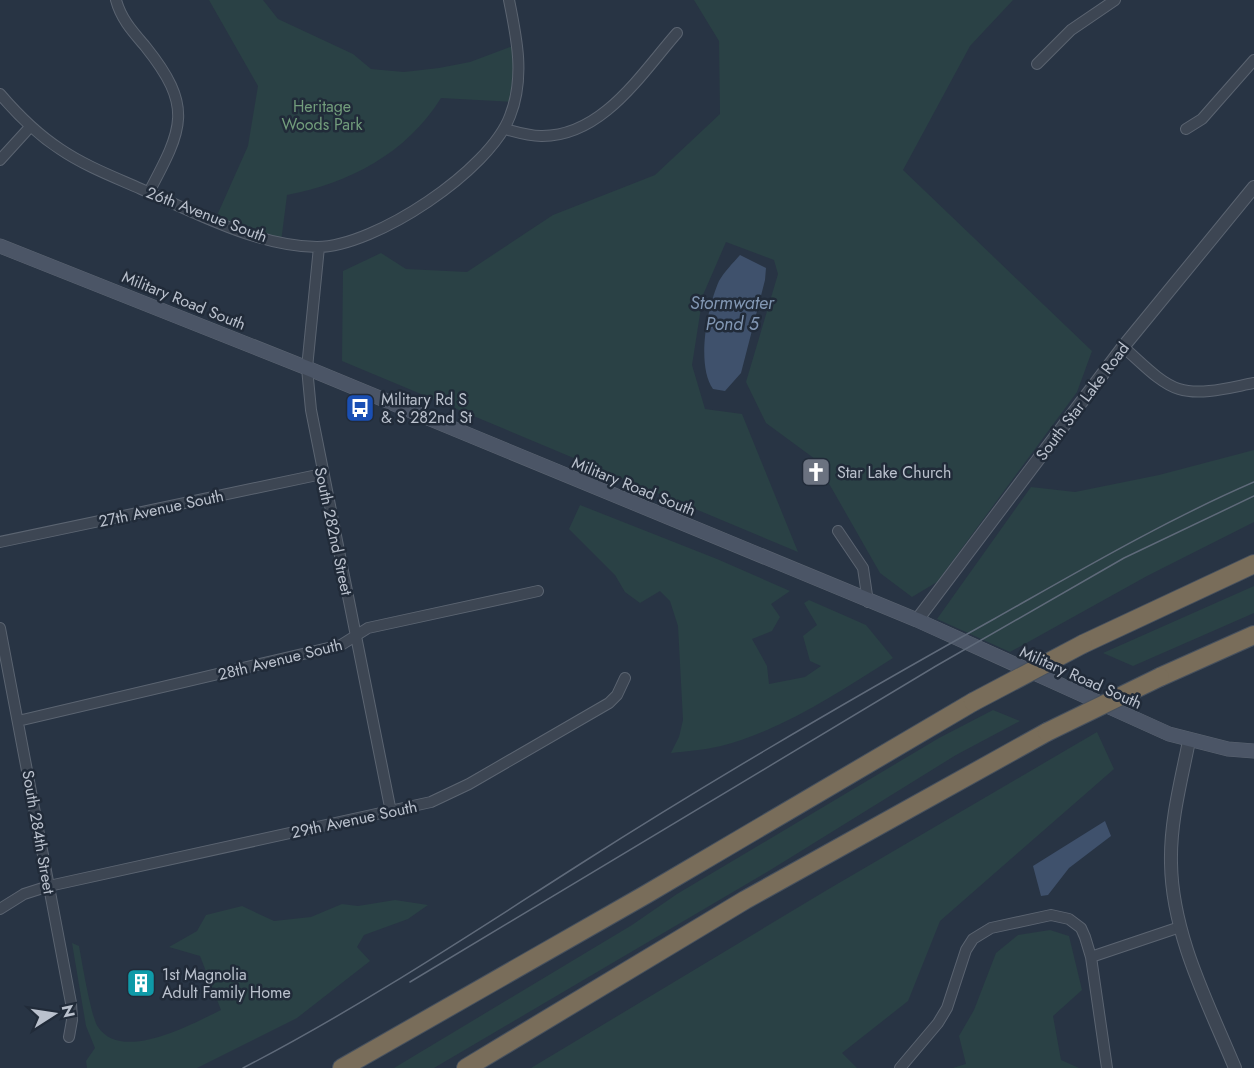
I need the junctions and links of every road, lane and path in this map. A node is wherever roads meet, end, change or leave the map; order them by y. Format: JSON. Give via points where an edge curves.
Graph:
{"nodes":[{"id":1,"x":116,"y":0,"type":"edge"},
{"id":2,"x":509,"y":0,"type":"edge"},
{"id":3,"x":1115,"y":0,"type":"edge"},
{"id":4,"x":677,"y":33,"type":"dead end"},
{"id":5,"x":1254,"y":60,"type":"edge"},
{"id":6,"x":1037,"y":64,"type":"dead end"},
{"id":7,"x":0,"y":94,"type":"edge"},
{"id":8,"x":30,"y":127,"type":"junction"},
{"id":9,"x":505,"y":129,"type":"junction"},
{"id":10,"x":1186,"y":129,"type":"dead end"},
{"id":11,"x":0,"y":160,"type":"edge"},
{"id":12,"x":1254,"y":187,"type":"edge"},
{"id":13,"x":149,"y":192,"type":"junction"},
{"id":14,"x":0,"y":246,"type":"edge"},
{"id":15,"x":319,"y":247,"type":"junction"},
{"id":16,"x":1123,"y":347,"type":"junction"},
{"id":17,"x":307,"y":368,"type":"junction"},
{"id":18,"x":1254,"y":383,"type":"edge"},
{"id":19,"x":322,"y":474,"type":"junction"},
{"id":20,"x":837,"y":531,"type":"dead end"},
{"id":21,"x":0,"y":542,"type":"edge"},
{"id":22,"x":1254,"y":564,"type":"edge"},
{"id":23,"x":538,"y":591,"type":"dead end"},
{"id":24,"x":868,"y":602,"type":"junction"},
{"id":25,"x":917,"y":620,"type":"junction"},
{"id":26,"x":0,"y":628,"type":"edge"},
{"id":27,"x":1254,"y":635,"type":"edge"},
{"id":28,"x":356,"y":637,"type":"junction"},
{"id":29,"x":1254,"y":646,"type":"edge"},
{"id":30,"x":1190,"y":661,"type":"junction"},
{"id":31,"x":625,"y":678,"type":"dead end"},
{"id":32,"x":18,"y":721,"type":"junction"},
{"id":33,"x":1189,"y":741,"type":"junction"},
{"id":34,"x":1254,"y":752,"type":"edge"},
{"id":35,"x":391,"y":812,"type":"junction"},
{"id":36,"x":48,"y":886,"type":"junction"},
{"id":37,"x":0,"y":909,"type":"edge"},
{"id":38,"x":1180,"y":927,"type":"junction"},
{"id":39,"x":1091,"y":957,"type":"junction"},
{"id":40,"x":69,"y":1037,"type":"dead end"},
{"id":41,"x":342,"y":1068,"type":"edge"},
{"id":42,"x":466,"y":1068,"type":"edge"},
{"id":43,"x":900,"y":1068,"type":"edge"},
{"id":44,"x":1107,"y":1068,"type":"edge"},
{"id":45,"x":1235,"y":1068,"type":"edge"}],
"edges":[{"from":1,"to":13,"type":"street","via":[[124,22],[170,78],[177,102],[175,136]]},
{"from":2,"to":9,"type":"street","via":[[518,44],[519,82]]},
{"from":3,"to":6,"type":"street","via":[[1071,30]]},
{"from":4,"to":9,"type":"street","via":[[592,122],[551,136]]},
{"from":5,"to":10,"type":"street","via":[[1202,119]]},
{"from":7,"to":8,"type":"street","name":"26th Avenue South"},
{"from":8,"to":11,"type":"street"},
{"from":8,"to":13,"type":"street","name":"26th Avenue South","via":[[92,167]]},
{"from":9,"to":15,"type":"street","name":"26th Avenue South","via":[[481,159],[420,207],[369,233]]},
{"from":12,"to":16,"type":"street","name":"South Star Lake Road"},
{"from":13,"to":15,"type":"street","name":"26th Avenue South","via":[[250,234]]},
{"from":14,"to":17,"type":"main road","name":"Military Road South"},
{"from":15,"to":17,"type":"street","name":"South 282nd Street"},
{"from":16,"to":18,"type":"street","via":[[1179,389],[1193,391]]},
{"from":16,"to":25,"type":"street","name":"South Star Lake Road"},
{"from":17,"to":19,"type":"street","name":"South 282nd Street"},
{"from":17,"to":24,"type":"main road","name":"Military Road South"},
{"from":19,"to":21,"type":"street","name":"27th Avenue South"},
{"from":19,"to":28,"type":"street","name":"South 282nd Street"},
{"from":20,"to":24,"type":"street","via":[[863,568]]},
{"from":22,"to":41,"type":"highway","bridge":true,"via":[[1083,644],[973,702]]},
{"from":23,"to":28,"type":"street","name":"28th Avenue South","via":[[368,628]]},
{"from":24,"to":25,"type":"main road","name":"Military Road South"},
{"from":25,"to":33,"type":"main road","name":"Military Road South"},
{"from":26,"to":32,"type":"street","name":"South 284th Street"},
{"from":27,"to":30,"type":"highway"},
{"from":28,"to":32,"type":"street","name":"28th Avenue South","via":[[341,645]]},
{"from":28,"to":35,"type":"street","name":"South 282nd Street"},
{"from":29,"to":30,"type":"highway"},
{"from":30,"to":42,"type":"highway","bridge":true,"via":[[1047,732],[745,900]]},
{"from":31,"to":35,"type":"street","name":"29th Avenue South","via":[[609,703],[469,784],[430,802]]},
{"from":32,"to":36,"type":"street","name":"South 284th Street"},
{"from":33,"to":34,"type":"main road","name":"Military Road South"},
{"from":33,"to":38,"type":"street","via":[[1176,807],[1171,862]]},
{"from":35,"to":36,"type":"street","name":"29th Avenue South"},
{"from":36,"to":37,"type":"street","name":"29th Avenue South","via":[[24,894]]},
{"from":36,"to":40,"type":"street","name":"South 284th Street","via":[[71,1003]]},
{"from":38,"to":39,"type":"street"},
{"from":38,"to":45,"type":"street"},
{"from":39,"to":43,"type":"street","via":[[1086,937],[1075,923],[1051,915],[980,933],[966,950],[947,1008]]},
{"from":39,"to":44,"type":"street"}]}
